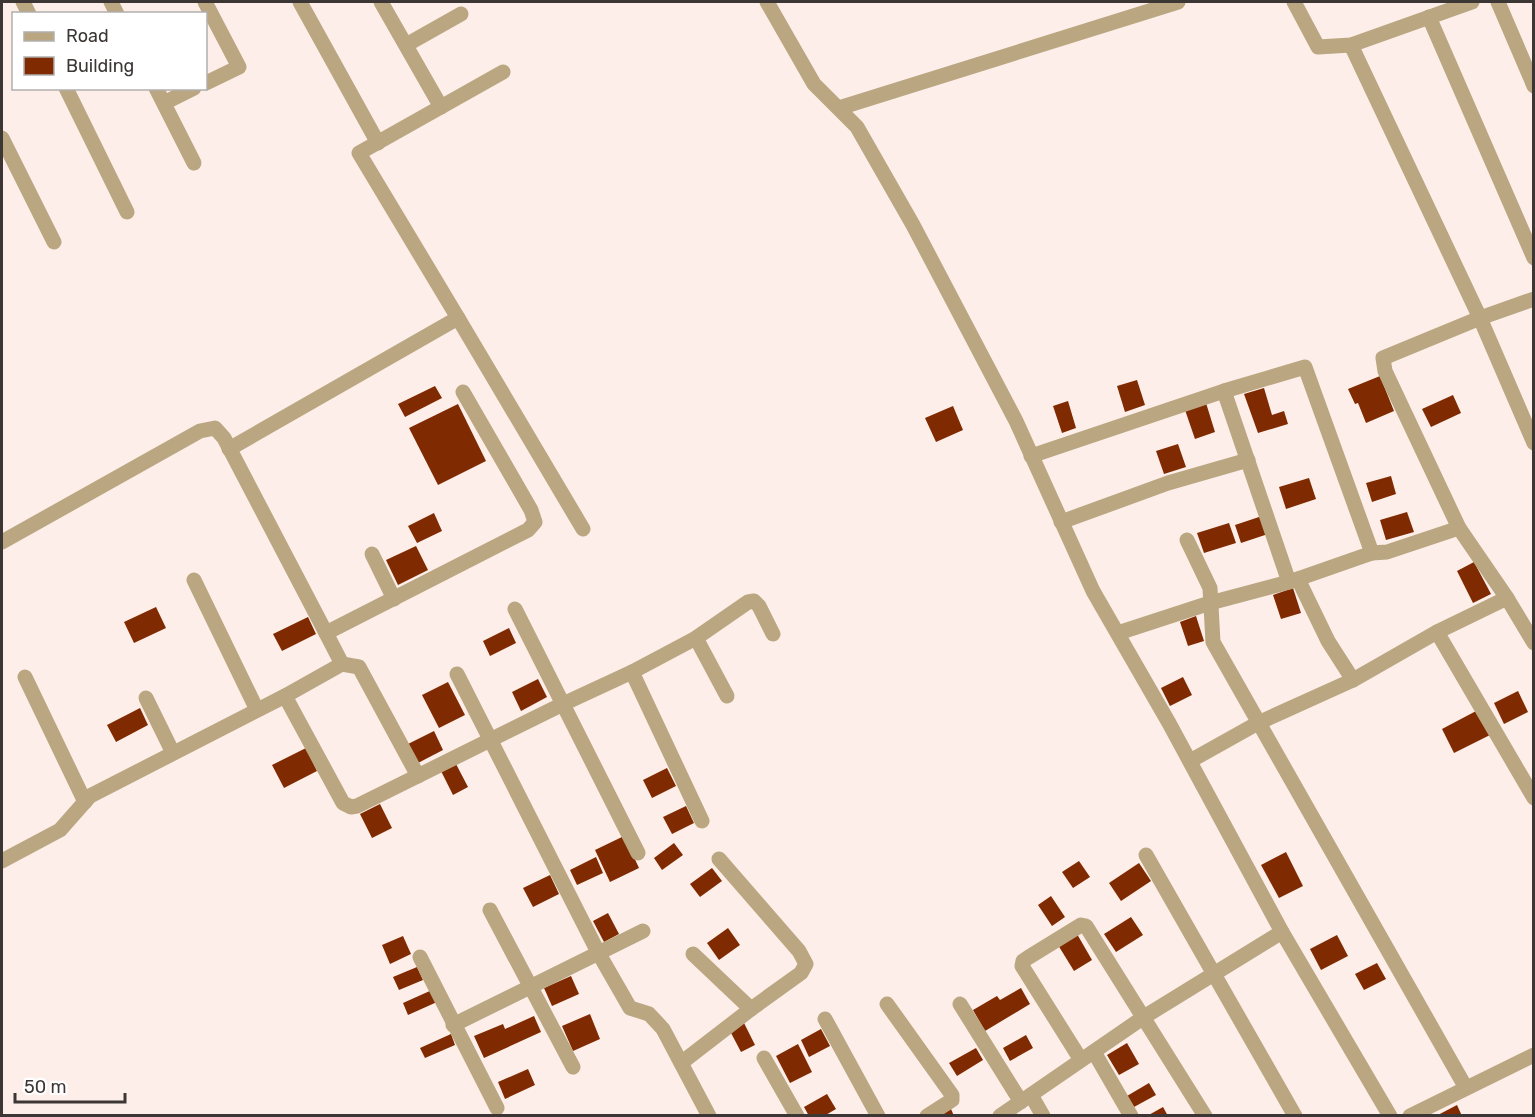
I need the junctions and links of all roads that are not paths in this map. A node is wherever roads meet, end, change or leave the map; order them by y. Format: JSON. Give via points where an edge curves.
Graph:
{"nodes":[{"id":1,"x":205,"y":2,"type":"edge"},
{"id":2,"x":300,"y":2,"type":"edge"},
{"id":3,"x":381,"y":2,"type":"edge"},
{"id":4,"x":767,"y":2,"type":"edge"},
{"id":5,"x":1178,"y":2,"type":"edge"},
{"id":6,"x":1294,"y":2,"type":"edge"},
{"id":7,"x":1472,"y":2,"type":"edge"},
{"id":8,"x":1498,"y":2,"type":"edge"},
{"id":9,"x":461,"y":14,"type":"dead end"},
{"id":10,"x":1429,"y":17,"type":"junction"},
{"id":11,"x":406,"y":45,"type":"junction"},
{"id":12,"x":1351,"y":45,"type":"junction"},
{"id":13,"x":503,"y":72,"type":"dead end"},
{"id":14,"x":207,"y":83,"type":"edge"},
{"id":15,"x":1533,"y":86,"type":"edge"},
{"id":16,"x":67,"y":90,"type":"edge"},
{"id":17,"x":157,"y":90,"type":"edge"},
{"id":18,"x":190,"y":90,"type":"edge"},
{"id":19,"x":164,"y":104,"type":"junction"},
{"id":20,"x":441,"y":107,"type":"junction"},
{"id":21,"x":839,"y":108,"type":"junction"},
{"id":22,"x":2,"y":138,"type":"edge"},
{"id":23,"x":378,"y":143,"type":"junction"},
{"id":24,"x":194,"y":163,"type":"dead end"},
{"id":25,"x":127,"y":212,"type":"dead end"},
{"id":26,"x":54,"y":242,"type":"dead end"},
{"id":27,"x":1533,"y":258,"type":"edge"},
{"id":28,"x":1533,"y":300,"type":"edge"},
{"id":29,"x":458,"y":318,"type":"junction"},
{"id":30,"x":1480,"y":318,"type":"junction"},
{"id":31,"x":1224,"y":391,"type":"junction"},
{"id":32,"x":463,"y":392,"type":"dead end"},
{"id":33,"x":1529,"y":422,"type":"edge"},
{"id":34,"x":1533,"y":443,"type":"edge"},
{"id":35,"x":229,"y":449,"type":"junction"},
{"id":36,"x":1030,"y":456,"type":"junction"},
{"id":37,"x":1248,"y":460,"type":"junction"},
{"id":38,"x":1061,"y":522,"type":"junction"},
{"id":39,"x":1459,"y":528,"type":"junction"},
{"id":40,"x":583,"y":529,"type":"dead end"},
{"id":41,"x":1187,"y":540,"type":"dead end"},
{"id":42,"x":2,"y":542,"type":"edge"},
{"id":43,"x":1372,"y":553,"type":"junction"},
{"id":44,"x":372,"y":554,"type":"dead end"},
{"id":45,"x":194,"y":580,"type":"dead end"},
{"id":46,"x":1294,"y":581,"type":"junction"},
{"id":47,"x":1507,"y":598,"type":"junction"},
{"id":48,"x":394,"y":599,"type":"junction"},
{"id":49,"x":1210,"y":603,"type":"junction"},
{"id":50,"x":515,"y":609,"type":"dead end"},
{"id":51,"x":1437,"y":632,"type":"junction"},
{"id":52,"x":326,"y":633,"type":"junction"},
{"id":53,"x":1118,"y":633,"type":"junction"},
{"id":54,"x":773,"y":634,"type":"dead end"},
{"id":55,"x":696,"y":638,"type":"junction"},
{"id":56,"x":1533,"y":642,"type":"edge"},
{"id":57,"x":342,"y":664,"type":"junction"},
{"id":58,"x":632,"y":672,"type":"junction"},
{"id":59,"x":457,"y":674,"type":"dead end"},
{"id":60,"x":25,"y":677,"type":"dead end"},
{"id":61,"x":1353,"y":680,"type":"junction"},
{"id":62,"x":285,"y":696,"type":"junction"},
{"id":63,"x":727,"y":696,"type":"dead end"},
{"id":64,"x":146,"y":698,"type":"dead end"},
{"id":65,"x":563,"y":704,"type":"junction"},
{"id":66,"x":257,"y":711,"type":"junction"},
{"id":67,"x":1258,"y":723,"type":"junction"},
{"id":68,"x":490,"y":740,"type":"junction"},
{"id":69,"x":173,"y":753,"type":"junction"},
{"id":70,"x":1190,"y":761,"type":"junction"},
{"id":71,"x":418,"y":776,"type":"junction"},
{"id":72,"x":1533,"y":798,"type":"edge"},
{"id":73,"x":85,"y":802,"type":"junction"},
{"id":74,"x":702,"y":821,"type":"dead end"},
{"id":75,"x":638,"y":853,"type":"dead end"},
{"id":76,"x":1146,"y":855,"type":"dead end"},
{"id":77,"x":719,"y":859,"type":"dead end"},
{"id":78,"x":2,"y":861,"type":"edge"},
{"id":79,"x":490,"y":910,"type":"dead end"},
{"id":80,"x":643,"y":931,"type":"dead end"},
{"id":81,"x":1282,"y":932,"type":"junction"},
{"id":82,"x":599,"y":954,"type":"junction"},
{"id":83,"x":693,"y":954,"type":"dead end"},
{"id":84,"x":420,"y":957,"type":"dead end"},
{"id":85,"x":1214,"y":973,"type":"junction"},
{"id":86,"x":530,"y":986,"type":"junction"},
{"id":87,"x":887,"y":1004,"type":"dead end"},
{"id":88,"x":960,"y":1004,"type":"dead end"},
{"id":89,"x":751,"y":1009,"type":"junction"},
{"id":90,"x":1144,"y":1017,"type":"junction"},
{"id":91,"x":825,"y":1019,"type":"dead end"},
{"id":92,"x":453,"y":1025,"type":"junction"},
{"id":93,"x":1533,"y":1055,"type":"edge"},
{"id":94,"x":1088,"y":1056,"type":"junction"},
{"id":95,"x":764,"y":1058,"type":"dead end"},
{"id":96,"x":681,"y":1063,"type":"junction"},
{"id":97,"x":573,"y":1067,"type":"dead end"},
{"id":98,"x":1466,"y":1088,"type":"junction"},
{"id":99,"x":1026,"y":1099,"type":"junction"},
{"id":100,"x":497,"y":1108,"type":"dead end"},
{"id":101,"x":709,"y":1116,"type":"edge"},
{"id":102,"x":797,"y":1116,"type":"edge"},
{"id":103,"x":878,"y":1116,"type":"edge"},
{"id":104,"x":927,"y":1116,"type":"edge"},
{"id":105,"x":1000,"y":1116,"type":"edge"},
{"id":106,"x":1042,"y":1116,"type":"edge"},
{"id":107,"x":1131,"y":1116,"type":"edge"},
{"id":108,"x":1205,"y":1116,"type":"edge"},
{"id":109,"x":1295,"y":1116,"type":"edge"},
{"id":110,"x":1390,"y":1116,"type":"edge"},
{"id":111,"x":1410,"y":1116,"type":"edge"}],
"edges":[{"from":1,"to":14,"type":"street","via":[[239,67]]},
{"from":2,"to":23,"type":"street"},
{"from":3,"to":11,"type":"street"},
{"from":4,"to":21,"type":"street","via":[[814,84]]},
{"from":5,"to":21,"type":"street"},
{"from":6,"to":12,"type":"street","via":[[1318,47]]},
{"from":7,"to":10,"type":"street"},
{"from":8,"to":15,"type":"street"},
{"from":9,"to":11,"type":"street"},
{"from":10,"to":12,"type":"street"},
{"from":10,"to":27,"type":"street"},
{"from":11,"to":20,"type":"street"},
{"from":12,"to":30,"type":"street"},
{"from":13,"to":20,"type":"street"},
{"from":16,"to":25,"type":"street"},
{"from":17,"to":19,"type":"street"},
{"from":18,"to":19,"type":"street"},
{"from":19,"to":24,"type":"street"},
{"from":20,"to":23,"type":"street"},
{"from":21,"to":36,"type":"street","via":[[857,127],[913,225],[1016,421]]},
{"from":22,"to":26,"type":"street"},
{"from":23,"to":29,"type":"street","via":[[359,153]]},
{"from":28,"to":30,"type":"street"},
{"from":29,"to":35,"type":"street"},
{"from":29,"to":40,"type":"street"},
{"from":30,"to":33,"type":"street"},
{"from":30,"to":39,"type":"street","via":[[1383,358],[1385,371]]},
{"from":31,"to":36,"type":"street"},
{"from":31,"to":37,"type":"street"},
{"from":31,"to":43,"type":"street","via":[[1305,367]]},
{"from":32,"to":48,"type":"street","via":[[535,522],[528,530]]},
{"from":33,"to":34,"type":"street"},
{"from":35,"to":42,"type":"street","via":[[215,428],[200,432]]},
{"from":35,"to":52,"type":"street"},
{"from":36,"to":38,"type":"street"},
{"from":37,"to":38,"type":"street","via":[[1168,483]]},
{"from":37,"to":46,"type":"street"},
{"from":38,"to":53,"type":"street","via":[[1093,591]]},
{"from":39,"to":43,"type":"street","via":[[1387,552]]},
{"from":39,"to":47,"type":"street"},
{"from":41,"to":49,"type":"street","via":[[1210,588]]},
{"from":43,"to":46,"type":"street"},
{"from":44,"to":48,"type":"street"},
{"from":45,"to":66,"type":"street"},
{"from":46,"to":49,"type":"street"},
{"from":46,"to":61,"type":"street"},
{"from":47,"to":51,"type":"street"},
{"from":47,"to":56,"type":"street"},
{"from":48,"to":52,"type":"street"},
{"from":49,"to":53,"type":"street"},
{"from":49,"to":67,"type":"street","via":[[1213,642]]},
{"from":50,"to":65,"type":"street"},
{"from":51,"to":61,"type":"street"},
{"from":51,"to":72,"type":"street"},
{"from":52,"to":57,"type":"street"},
{"from":53,"to":70,"type":"street"},
{"from":54,"to":55,"type":"street","via":[[754,601],[743,604]]},
{"from":55,"to":58,"type":"street"},
{"from":55,"to":63,"type":"street"},
{"from":57,"to":62,"type":"street"},
{"from":57,"to":71,"type":"street","via":[[359,667]]},
{"from":58,"to":65,"type":"street"},
{"from":58,"to":74,"type":"street"},
{"from":59,"to":68,"type":"street"},
{"from":60,"to":73,"type":"street"},
{"from":61,"to":67,"type":"street"},
{"from":62,"to":66,"type":"street"},
{"from":62,"to":71,"type":"street","via":[[347,805],[357,806]]},
{"from":64,"to":69,"type":"street"},
{"from":65,"to":68,"type":"street"},
{"from":65,"to":75,"type":"street"},
{"from":66,"to":69,"type":"street"},
{"from":67,"to":70,"type":"street"},
{"from":67,"to":98,"type":"street"},
{"from":68,"to":71,"type":"street"},
{"from":68,"to":82,"type":"street"},
{"from":69,"to":73,"type":"street"},
{"from":70,"to":81,"type":"street"},
{"from":73,"to":78,"type":"street","via":[[60,830]]},
{"from":76,"to":85,"type":"street"},
{"from":77,"to":89,"type":"street","via":[[806,964],[801,973]]},
{"from":79,"to":86,"type":"street"},
{"from":80,"to":82,"type":"street"},
{"from":81,"to":85,"type":"street"},
{"from":81,"to":110,"type":"street"},
{"from":82,"to":86,"type":"street"},
{"from":82,"to":96,"type":"street","via":[[630,1008],[649,1014],[663,1029]]},
{"from":83,"to":89,"type":"street"},
{"from":84,"to":92,"type":"street"},
{"from":85,"to":90,"type":"street"},
{"from":85,"to":109,"type":"street"},
{"from":86,"to":92,"type":"street"},
{"from":86,"to":97,"type":"street"},
{"from":87,"to":104,"type":"street","via":[[952,1095],[952,1100]]},
{"from":88,"to":99,"type":"street"},
{"from":89,"to":96,"type":"street"},
{"from":90,"to":94,"type":"street"},
{"from":90,"to":94,"type":"street","via":[[1086,926],[1076,927],[1023,961],[1022,966]]},
{"from":90,"to":108,"type":"street"},
{"from":91,"to":103,"type":"street"},
{"from":92,"to":100,"type":"street"},
{"from":93,"to":98,"type":"street"},
{"from":94,"to":99,"type":"street"},
{"from":94,"to":107,"type":"street"},
{"from":95,"to":102,"type":"street"},
{"from":96,"to":101,"type":"street"},
{"from":98,"to":111,"type":"street"},
{"from":99,"to":105,"type":"street"},
{"from":99,"to":106,"type":"street"}]}
